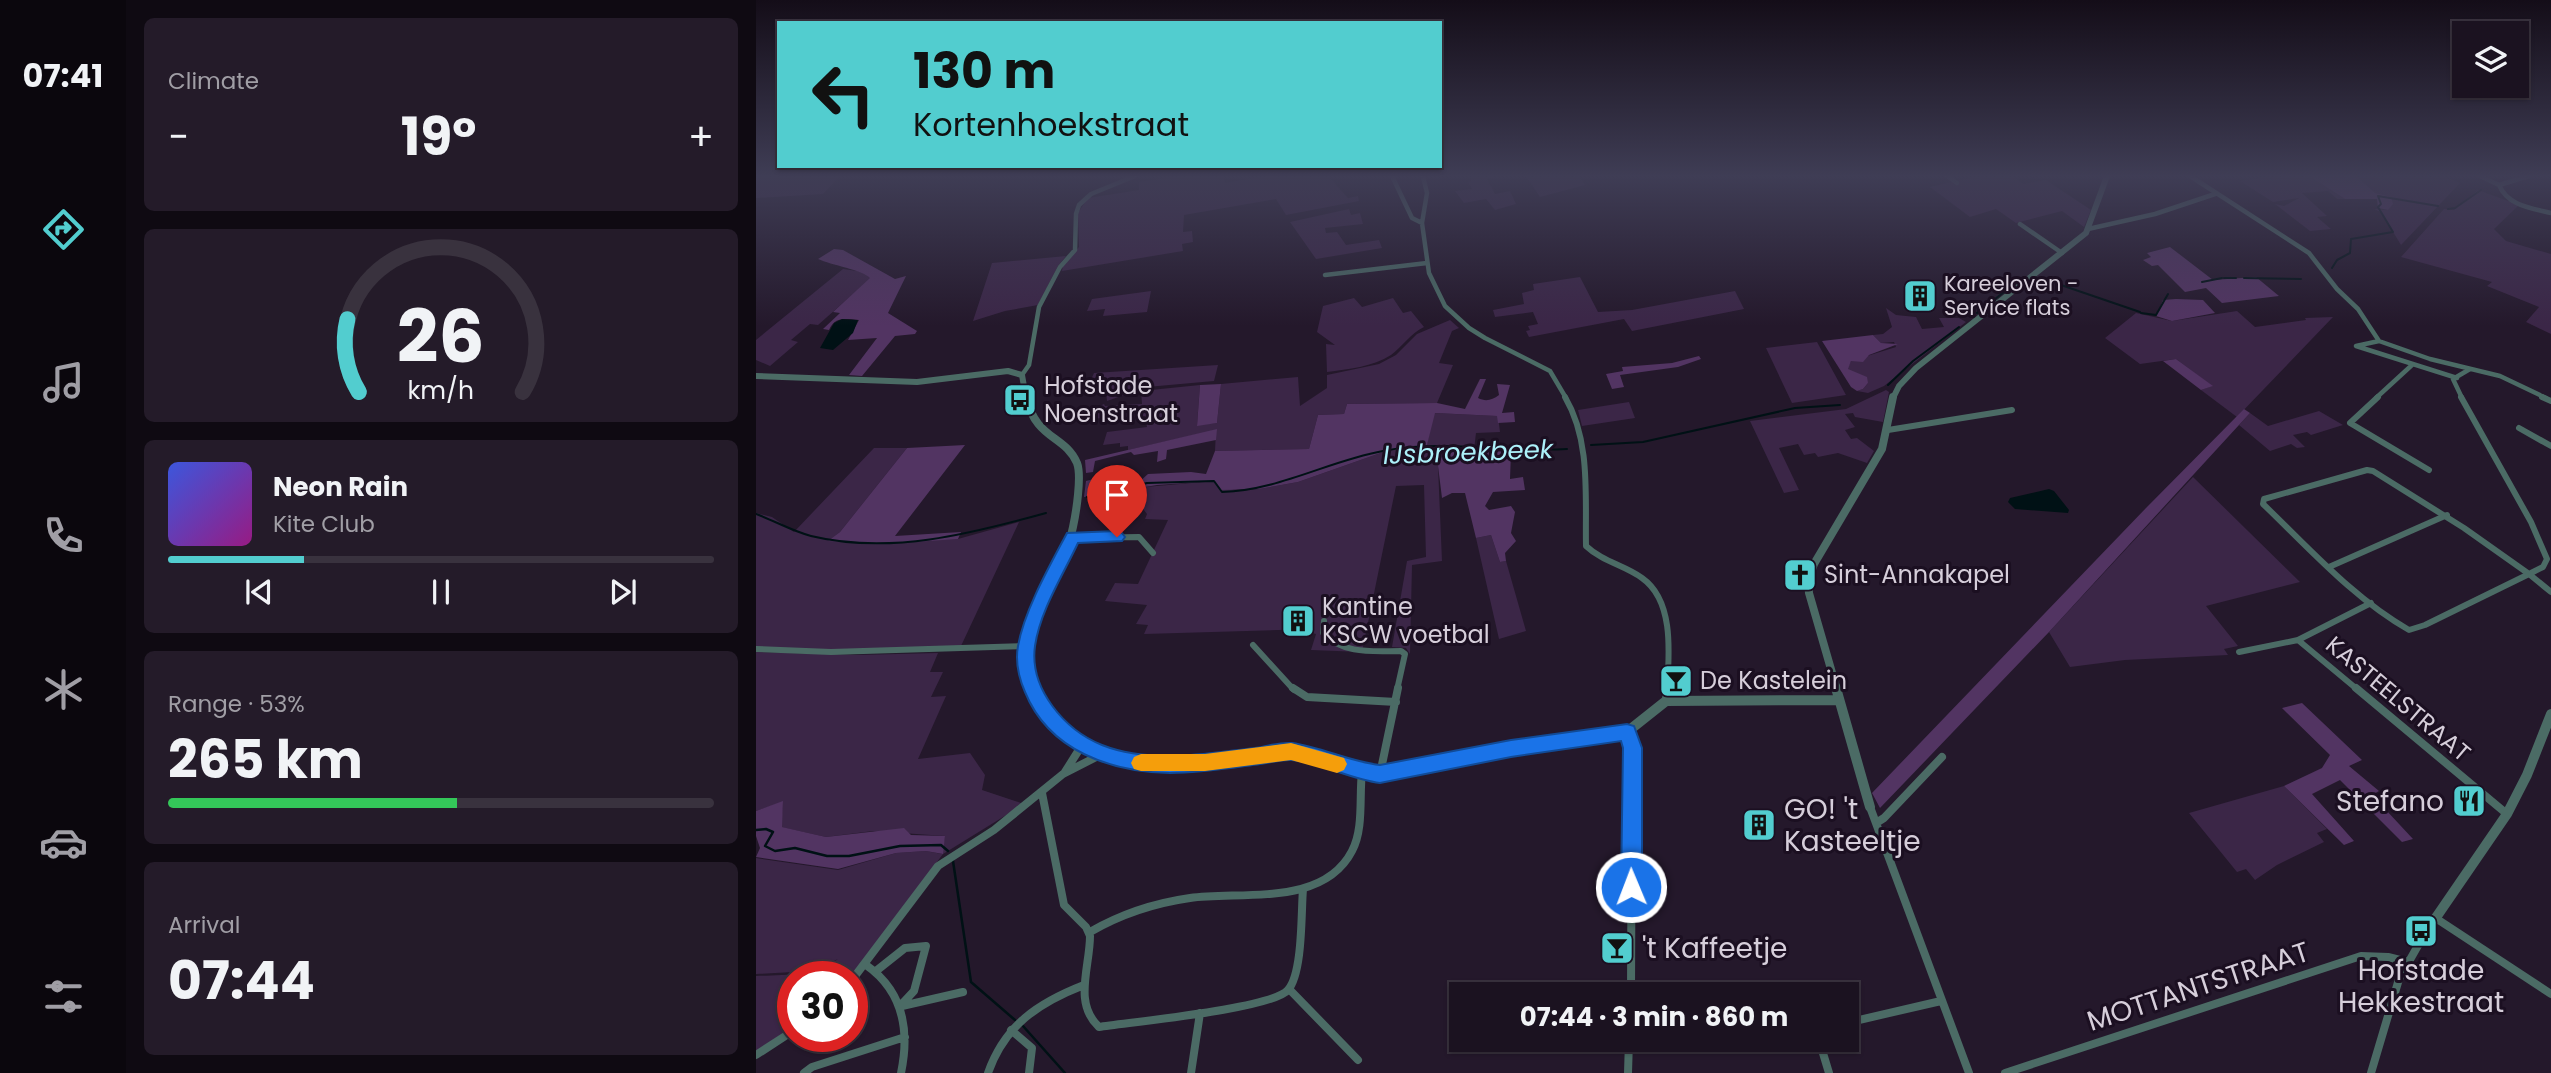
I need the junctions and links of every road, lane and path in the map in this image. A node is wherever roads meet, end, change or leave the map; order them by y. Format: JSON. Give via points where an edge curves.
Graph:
{"nodes":[{"id":1,"x":1076,"y":226,"type":"edge"},
{"id":2,"x":1422,"y":226,"type":"edge"},
{"id":3,"x":2023,"y":226,"type":"edge"},
{"id":4,"x":2089,"y":226,"type":"edge"},
{"id":5,"x":2101,"y":226,"type":"edge"},
{"id":6,"x":2267,"y":226,"type":"edge"},
{"id":7,"x":2088,"y":229,"type":"junction"},
{"id":8,"x":2062,"y":253,"type":"junction"},
{"id":9,"x":1427,"y":263,"type":"junction"},
{"id":10,"x":1325,"y":275,"type":"dead end"},
{"id":11,"x":2379,"y":341,"type":"junction"},
{"id":12,"x":2412,"y":365,"type":"junction"},
{"id":13,"x":2470,"y":369,"type":"junction"},
{"id":14,"x":1022,"y":375,"type":"junction"},
{"id":15,"x":756,"y":376,"type":"edge"},
{"id":16,"x":2457,"y":378,"type":"junction"},
{"id":17,"x":2551,"y":401,"type":"edge"},
{"id":18,"x":2012,"y":410,"type":"dead end"},
{"id":19,"x":2519,"y":428,"type":"dead end"},
{"id":20,"x":1888,"y":430,"type":"junction"},
{"id":21,"x":2551,"y":446,"type":"edge"},
{"id":22,"x":2429,"y":470,"type":"dead end"},
{"id":23,"x":2447,"y":515,"type":"junction"},
{"id":24,"x":1073,"y":538,"type":"junction"},
{"id":25,"x":1153,"y":553,"type":"dead end"},
{"id":26,"x":2329,"y":567,"type":"junction"},
{"id":27,"x":2529,"y":574,"type":"junction"},
{"id":28,"x":2551,"y":592,"type":"edge"},
{"id":29,"x":2371,"y":603,"type":"junction"},
{"id":30,"x":1324,"y":621,"type":"dead end"},
{"id":31,"x":2298,"y":640,"type":"junction"},
{"id":32,"x":1253,"y":645,"type":"dead end"},
{"id":33,"x":1026,"y":646,"type":"junction"},
{"id":34,"x":756,"y":649,"type":"edge"},
{"id":35,"x":2239,"y":652,"type":"dead end"},
{"id":36,"x":1839,"y":699,"type":"junction"},
{"id":37,"x":1666,"y":701,"type":"junction"},
{"id":38,"x":1396,"y":702,"type":"junction"},
{"id":39,"x":2551,"y":714,"type":"edge"},
{"id":40,"x":1627,"y":732,"type":"junction"},
{"id":41,"x":1082,"y":745,"type":"junction"},
{"id":42,"x":1102,"y":754,"type":"junction"},
{"id":43,"x":1942,"y":757,"type":"dead end"},
{"id":44,"x":1065,"y":772,"type":"junction"},
{"id":45,"x":1362,"y":772,"type":"junction"},
{"id":46,"x":1380,"y":774,"type":"junction"},
{"id":47,"x":1042,"y":793,"type":"junction"},
{"id":48,"x":1870,"y":807,"type":"joint"},
{"id":49,"x":2507,"y":814,"type":"junction"},
{"id":50,"x":1876,"y":823,"type":"junction"},
{"id":51,"x":1303,"y":889,"type":"junction"},
{"id":52,"x":2437,"y":919,"type":"junction"},
{"id":53,"x":1090,"y":932,"type":"junction"},
{"id":54,"x":2424,"y":935,"type":"joint"},
{"id":55,"x":868,"y":962,"type":"edge"},
{"id":56,"x":2407,"y":962,"type":"junction"},
{"id":57,"x":868,"y":966,"type":"edge"},
{"id":58,"x":876,"y":971,"type":"junction"},
{"id":59,"x":1631,"y":982,"type":"edge"},
{"id":60,"x":1084,"y":985,"type":"junction"},
{"id":61,"x":1289,"y":989,"type":"junction"},
{"id":62,"x":963,"y":992,"type":"dead end"},
{"id":63,"x":2551,"y":995,"type":"edge"},
{"id":64,"x":1941,"y":1001,"type":"junction"},
{"id":65,"x":901,"y":1006,"type":"junction"},
{"id":66,"x":1200,"y":1013,"type":"junction"},
{"id":67,"x":1859,"y":1020,"type":"edge"},
{"id":68,"x":1013,"y":1028,"type":"junction"},
{"id":69,"x":905,"y":1037,"type":"junction"},
{"id":70,"x":777,"y":1041,"type":"edge"},
{"id":71,"x":1629,"y":1052,"type":"edge"},
{"id":72,"x":1823,"y":1052,"type":"edge"},
{"id":73,"x":756,"y":1055,"type":"edge"},
{"id":74,"x":1358,"y":1060,"type":"dead end"},
{"id":75,"x":804,"y":1073,"type":"edge"},
{"id":76,"x":901,"y":1073,"type":"edge"},
{"id":77,"x":988,"y":1073,"type":"edge"},
{"id":78,"x":1029,"y":1073,"type":"edge"},
{"id":79,"x":1191,"y":1073,"type":"edge"},
{"id":80,"x":1628,"y":1073,"type":"edge"},
{"id":81,"x":1829,"y":1073,"type":"edge"},
{"id":82,"x":1969,"y":1073,"type":"edge"},
{"id":83,"x":2005,"y":1073,"type":"edge"},
{"id":84,"x":2371,"y":1073,"type":"edge"}],
"edges":[{"from":1,"to":14,"type":"street","via":[[1074,250],[1039,307],[1029,365]]},
{"from":2,"to":9,"type":"street"},
{"from":3,"to":8,"type":"street"},
{"from":4,"to":7,"type":"street"},
{"from":5,"to":7,"type":"street"},
{"from":6,"to":11,"type":"street","via":[[2309,253]]},
{"from":7,"to":8,"type":"street"},
{"from":8,"to":20,"type":"street","via":[[1900,384]]},
{"from":9,"to":10,"type":"street"},
{"from":9,"to":37,"type":"street","via":[[1436,290],[1455,316],[1485,338],[1550,371],[1560,384],[1584,448],[1586,546],[1597,559],[1644,579],[1655,590],[1667,625]]},
{"from":11,"to":12,"type":"street","via":[[2356,345]]},
{"from":11,"to":13,"type":"street"},
{"from":12,"to":16,"type":"street"},
{"from":12,"to":22,"type":"street","via":[[2350,423]]},
{"from":13,"to":16,"type":"street"},
{"from":13,"to":17,"type":"street","via":[[2505,378]]},
{"from":14,"to":15,"type":"street","via":[[1008,371],[917,382]]},
{"from":14,"to":24,"type":"street","via":[[1036,424],[1078,467]]},
{"from":16,"to":27,"type":"street","via":[[2453,381],[2459,396],[2525,510],[2547,559],[2543,567]]},
{"from":18,"to":20,"type":"street"},
{"from":19,"to":21,"type":"street"},
{"from":20,"to":36,"type":"street","via":[[1877,460],[1808,580]]},
{"from":23,"to":26,"type":"street"},
{"from":23,"to":26,"type":"street","via":[[2367,470],[2264,499],[2263,504]]},
{"from":23,"to":27,"type":"street"},
{"from":24,"to":25,"type":"street","via":[[1139,537]]},
{"from":24,"to":33,"type":"street"},
{"from":26,"to":29,"type":"street"},
{"from":27,"to":28,"type":"street"},
{"from":27,"to":29,"type":"street","via":[[2414,629],[2404,628]]},
{"from":29,"to":31,"type":"street","name":"KASTEELSTRAAT"},
{"from":30,"to":38,"type":"street","via":[[1323,633],[1339,648],[1405,654]]},
{"from":31,"to":35,"type":"street","name":"KASTEELSTRAAT"},
{"from":31,"to":49,"type":"street","name":"KASTEELSTRAAT"},
{"from":32,"to":38,"type":"street","via":[[1307,697]]},
{"from":33,"to":34,"type":"street","via":[[831,652]]},
{"from":33,"to":41,"type":"street","via":[[1027,675],[1038,701]]},
{"from":36,"to":37,"type":"street"},
{"from":36,"to":48,"type":"street"},
{"from":37,"to":40,"type":"street"},
{"from":38,"to":46,"type":"street"},
{"from":39,"to":49,"type":"street"},
{"from":40,"to":46,"type":"street","via":[[1511,748]]},
{"from":40,"to":59,"type":"street","via":[[1632,748]]},
{"from":41,"to":42,"type":"street"},
{"from":41,"to":44,"type":"street"},
{"from":42,"to":44,"type":"street"},
{"from":42,"to":45,"type":"street","via":[[1169,764],[1291,752]]},
{"from":43,"to":50,"type":"street"},
{"from":44,"to":47,"type":"street"},
{"from":45,"to":46,"type":"street"},
{"from":45,"to":51,"type":"street","via":[[1354,848],[1341,866]]},
{"from":47,"to":53,"type":"street","via":[[1063,903],[1074,920]]},
{"from":47,"to":55,"type":"street","via":[[992,831],[951,854]]},
{"from":48,"to":50,"type":"street"},
{"from":49,"to":52,"type":"street"},
{"from":50,"to":64,"type":"street"},
{"from":51,"to":53,"type":"street","via":[[1187,898],[1103,923]]},
{"from":51,"to":61,"type":"street","via":[[1299,958]]},
{"from":52,"to":54,"type":"street"},
{"from":52,"to":63,"type":"street"},
{"from":53,"to":60,"type":"street"},
{"from":54,"to":56,"type":"street"},
{"from":56,"to":83,"type":"street","name":"MOTTANTSTRAAT","via":[[2361,956]]},
{"from":56,"to":84,"type":"street"},
{"from":57,"to":58,"type":"street"},
{"from":58,"to":65,"type":"street"},
{"from":58,"to":65,"type":"street","via":[[902,949],[926,946],[915,991]]},
{"from":60,"to":66,"type":"street","via":[[1088,1016],[1100,1027]]},
{"from":60,"to":68,"type":"street","via":[[1043,1001]]},
{"from":61,"to":66,"type":"street","via":[[1262,1003]]},
{"from":61,"to":74,"type":"street"},
{"from":62,"to":65,"type":"street"},
{"from":64,"to":67,"type":"street"},
{"from":64,"to":82,"type":"street"},
{"from":65,"to":69,"type":"street"},
{"from":66,"to":79,"type":"street"},
{"from":68,"to":77,"type":"street","via":[[996,1047]]},
{"from":68,"to":78,"type":"street","via":[[1032,1048]]},
{"from":69,"to":75,"type":"street"},
{"from":69,"to":76,"type":"street"},
{"from":70,"to":73,"type":"street"},
{"from":71,"to":80,"type":"street"},
{"from":72,"to":81,"type":"street"}]}
